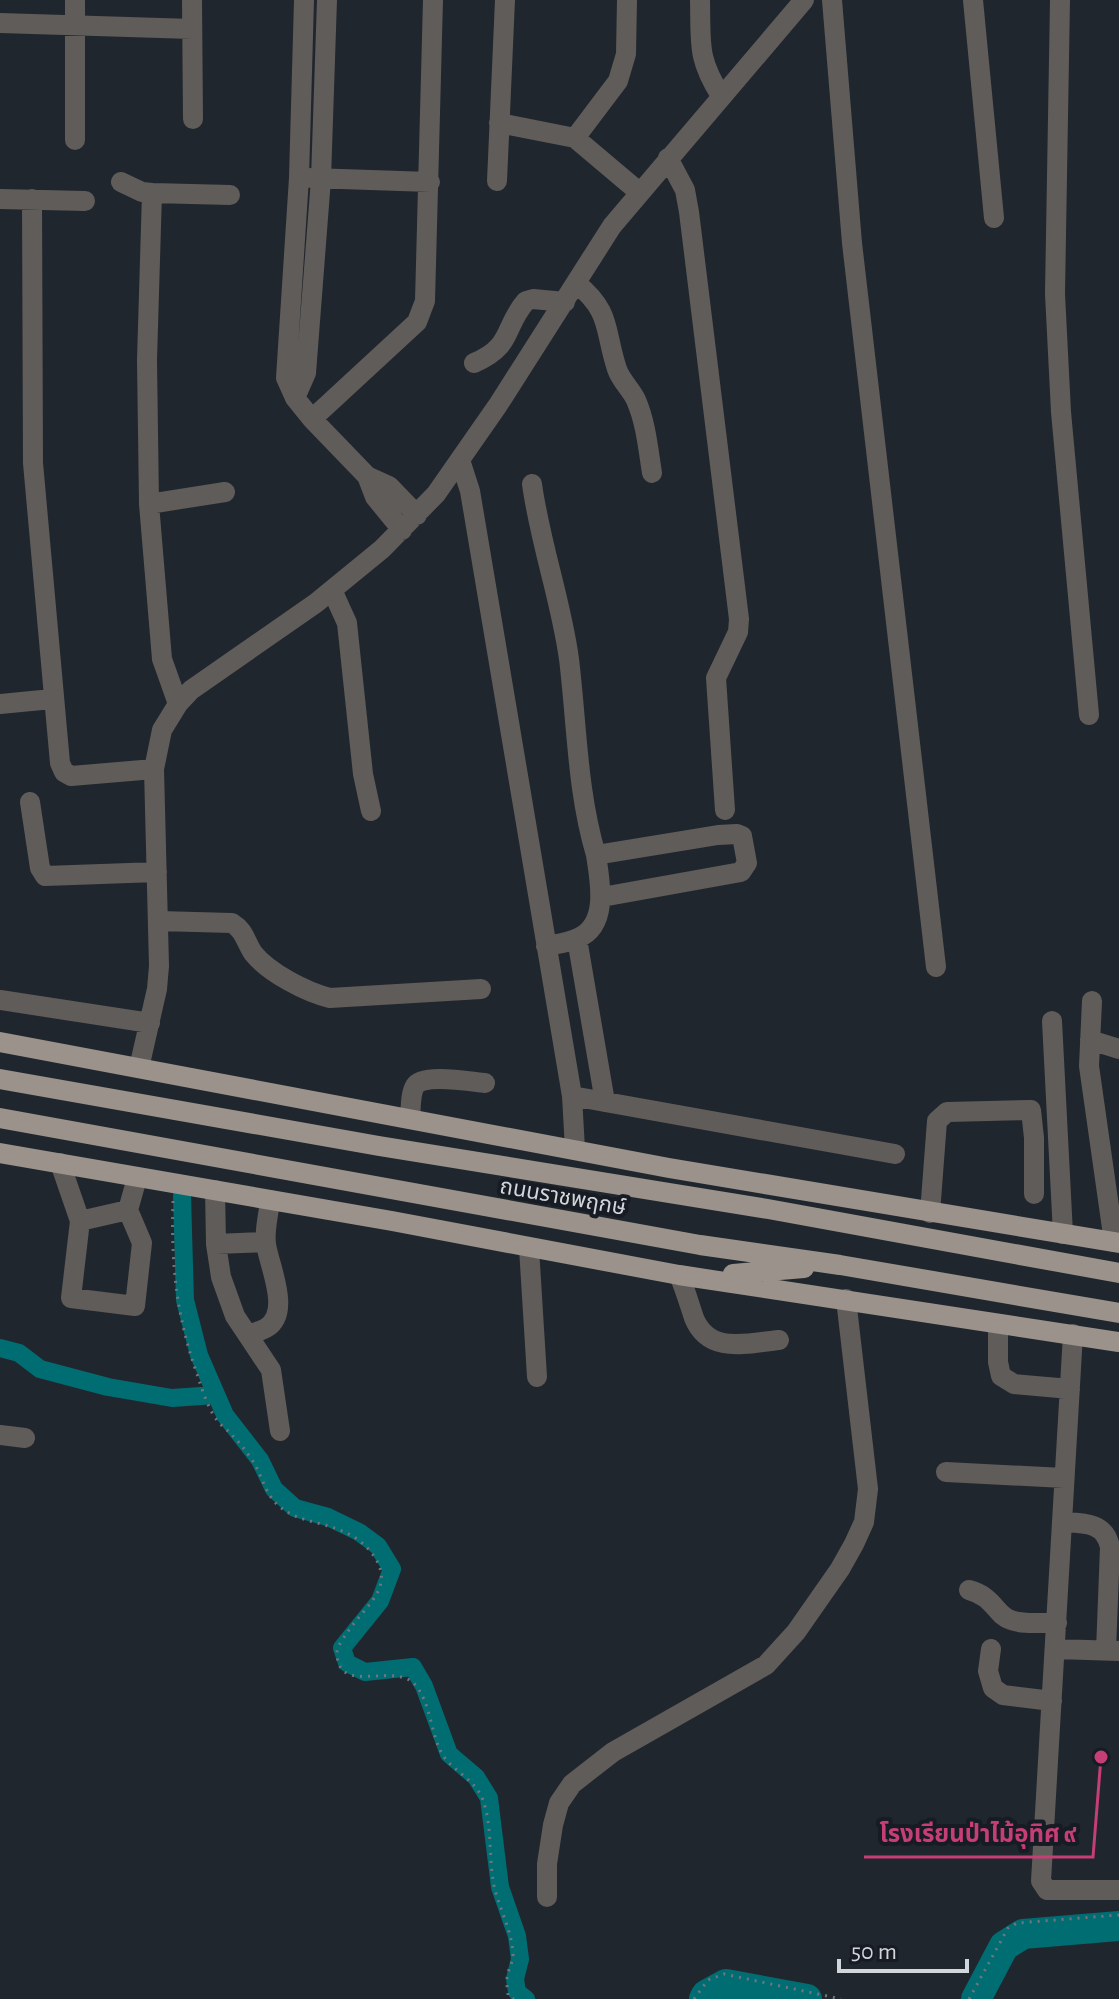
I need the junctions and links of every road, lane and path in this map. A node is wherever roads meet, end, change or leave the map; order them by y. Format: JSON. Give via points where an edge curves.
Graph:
{"nodes":[{"id":1,"x":75,"y":0,"type":"edge"},
{"id":2,"x":192,"y":0,"type":"edge"},
{"id":3,"x":304,"y":0,"type":"edge"},
{"id":4,"x":327,"y":0,"type":"edge"},
{"id":5,"x":433,"y":0,"type":"edge"},
{"id":6,"x":505,"y":0,"type":"edge"},
{"id":7,"x":627,"y":0,"type":"edge"},
{"id":8,"x":700,"y":0,"type":"edge"},
{"id":9,"x":804,"y":0,"type":"edge"},
{"id":10,"x":832,"y":0,"type":"edge"},
{"id":11,"x":973,"y":0,"type":"edge"},
{"id":12,"x":1060,"y":0,"type":"edge"},
{"id":13,"x":0,"y":23,"type":"edge"},
{"id":14,"x":75,"y":26,"type":"junction"},
{"id":15,"x":192,"y":29,"type":"junction"},
{"id":16,"x":721,"y":96,"type":"junction"},
{"id":17,"x":193,"y":119,"type":"dead end"},
{"id":18,"x":499,"y":123,"type":"junction"},
{"id":19,"x":575,"y":138,"type":"junction"},
{"id":20,"x":75,"y":140,"type":"dead end"},
{"id":21,"x":668,"y":158,"type":"junction"},
{"id":22,"x":299,"y":178,"type":"junction"},
{"id":23,"x":321,"y":179,"type":"junction"},
{"id":24,"x":497,"y":181,"type":"dead end"},
{"id":25,"x":121,"y":182,"type":"dead end"},
{"id":26,"x":430,"y":182,"type":"junction"},
{"id":27,"x":639,"y":192,"type":"junction"},
{"id":28,"x":152,"y":193,"type":"junction"},
{"id":29,"x":230,"y":195,"type":"dead end"},
{"id":30,"x":0,"y":199,"type":"edge"},
{"id":31,"x":32,"y":199,"type":"junction"},
{"id":32,"x":85,"y":201,"type":"dead end"},
{"id":33,"x":994,"y":218,"type":"dead end"},
{"id":34,"x":576,"y":283,"type":"junction"},
{"id":35,"x":565,"y":302,"type":"junction"},
{"id":36,"x":474,"y":363,"type":"dead end"},
{"id":37,"x":295,"y":398,"type":"junction"},
{"id":38,"x":312,"y":419,"type":"junction"},
{"id":39,"x":460,"y":460,"type":"junction"},
{"id":40,"x":652,"y":473,"type":"dead end"},
{"id":41,"x":367,"y":476,"type":"junction"},
{"id":42,"x":532,"y":484,"type":"dead end"},
{"id":43,"x":225,"y":492,"type":"dead end"},
{"id":44,"x":149,"y":504,"type":"junction"},
{"id":45,"x":417,"y":515,"type":"junction"},
{"id":46,"x":402,"y":530,"type":"junction"},
{"id":47,"x":332,"y":590,"type":"junction"},
{"id":48,"x":52,"y":699,"type":"junction"},
{"id":49,"x":0,"y":704,"type":"edge"},
{"id":50,"x":178,"y":704,"type":"junction"},
{"id":51,"x":1089,"y":715,"type":"dead end"},
{"id":52,"x":154,"y":769,"type":"junction"},
{"id":53,"x":30,"y":802,"type":"dead end"},
{"id":54,"x":725,"y":810,"type":"dead end"},
{"id":55,"x":371,"y":811,"type":"dead end"},
{"id":56,"x":596,"y":855,"type":"junction"},
{"id":57,"x":157,"y":872,"type":"junction"},
{"id":58,"x":602,"y":897,"type":"junction"},
{"id":59,"x":159,"y":921,"type":"junction"},
{"id":60,"x":577,"y":939,"type":"junction"},
{"id":61,"x":546,"y":946,"type":"junction"},
{"id":62,"x":936,"y":967,"type":"dead end"},
{"id":63,"x":481,"y":989,"type":"dead end"},
{"id":64,"x":0,"y":1000,"type":"edge"},
{"id":65,"x":1092,"y":1001,"type":"dead end"},
{"id":66,"x":1052,"y":1021,"type":"dead end"},
{"id":67,"x":150,"y":1023,"type":"junction"},
{"id":68,"x":1090,"y":1040,"type":"junction"},
{"id":69,"x":0,"y":1042,"type":"edge"},
{"id":70,"x":1119,"y":1049,"type":"edge"},
{"id":71,"x":139,"y":1068,"type":"junction"},
{"id":72,"x":0,"y":1079,"type":"edge"},
{"id":73,"x":485,"y":1083,"type":"dead end"},
{"id":74,"x":572,"y":1096,"type":"junction"},
{"id":75,"x":605,"y":1102,"type":"junction"},
{"id":76,"x":0,"y":1118,"type":"edge"},
{"id":77,"x":410,"y":1119,"type":"junction"},
{"id":78,"x":575,"y":1149,"type":"junction"},
{"id":79,"x":0,"y":1153,"type":"edge"},
{"id":80,"x":895,"y":1154,"type":"dead end"},
{"id":81,"x":60,"y":1163,"type":"junction"},
{"id":82,"x":669,"y":1168,"type":"junction"},
{"id":83,"x":137,"y":1178,"type":"junction"},
{"id":84,"x":174,"y":1183,"type":"junction"},
{"id":85,"x":215,"y":1190,"type":"junction"},
{"id":86,"x":1034,"y":1194,"type":"dead end"},
{"id":87,"x":270,"y":1200,"type":"junction"},
{"id":88,"x":768,"y":1209,"type":"junction"},
{"id":89,"x":128,"y":1210,"type":"junction"},
{"id":90,"x":930,"y":1213,"type":"junction"},
{"id":91,"x":80,"y":1221,"type":"junction"},
{"id":92,"x":1063,"y":1234,"type":"junction"},
{"id":93,"x":265,"y":1242,"type":"junction"},
{"id":94,"x":1117,"y":1242,"type":"edge"},
{"id":95,"x":216,"y":1244,"type":"junction"},
{"id":96,"x":529,"y":1248,"type":"junction"},
{"id":97,"x":840,"y":1265,"type":"junction"},
{"id":98,"x":1119,"y":1273,"type":"edge"},
{"id":99,"x":679,"y":1275,"type":"junction"},
{"id":100,"x":702,"y":1277,"type":"junction"},
{"id":101,"x":846,"y":1299,"type":"junction"},
{"id":102,"x":1119,"y":1313,"type":"edge"},
{"id":103,"x":998,"y":1324,"type":"junction"},
{"id":104,"x":1073,"y":1334,"type":"junction"},
{"id":105,"x":248,"y":1335,"type":"junction"},
{"id":106,"x":779,"y":1340,"type":"dead end"},
{"id":107,"x":1119,"y":1342,"type":"edge"},
{"id":108,"x":537,"y":1377,"type":"dead end"},
{"id":109,"x":1070,"y":1389,"type":"junction"},
{"id":110,"x":280,"y":1431,"type":"dead end"},
{"id":111,"x":0,"y":1435,"type":"edge"},
{"id":112,"x":25,"y":1438,"type":"dead end"},
{"id":113,"x":946,"y":1472,"type":"dead end"},
{"id":114,"x":1064,"y":1478,"type":"junction"},
{"id":115,"x":1062,"y":1522,"type":"junction"},
{"id":116,"x":969,"y":1590,"type":"dead end"},
{"id":117,"x":1057,"y":1623,"type":"junction"},
{"id":118,"x":991,"y":1649,"type":"dead end"},
{"id":119,"x":1056,"y":1649,"type":"junction"},
{"id":120,"x":1112,"y":1651,"type":"edge"},
{"id":121,"x":1052,"y":1701,"type":"junction"},
{"id":122,"x":1119,"y":1890,"type":"edge"},
{"id":123,"x":547,"y":1897,"type":"dead end"},
{"id":124,"x":1119,"y":1915,"type":"edge"},
{"id":125,"x":514,"y":1999,"type":"edge"},
{"id":126,"x":694,"y":1999,"type":"edge"},
{"id":127,"x":841,"y":1999,"type":"edge"},
{"id":128,"x":969,"y":1999,"type":"edge"}],
"edges":[{"from":1,"to":14,"type":"street"},
{"from":2,"to":15,"type":"street"},
{"from":3,"to":22,"type":"street"},
{"from":4,"to":23,"type":"street"},
{"from":5,"to":26,"type":"street"},
{"from":6,"to":18,"type":"street"},
{"from":7,"to":19,"type":"street","via":[[626,54],[618,81]]},
{"from":8,"to":16,"type":"street","via":[[702,58]]},
{"from":9,"to":16,"type":"street"},
{"from":10,"to":62,"type":"street","via":[[857,291]]},
{"from":11,"to":33,"type":"street"},
{"from":12,"to":51,"type":"street","via":[[1055,294]]},
{"from":13,"to":14,"type":"street"},
{"from":14,"to":15,"type":"street"},
{"from":14,"to":20,"type":"street"},
{"from":15,"to":17,"type":"street"},
{"from":16,"to":21,"type":"street"},
{"from":18,"to":19,"type":"street"},
{"from":18,"to":24,"type":"street"},
{"from":19,"to":27,"type":"street"},
{"from":21,"to":27,"type":"street"},
{"from":21,"to":54,"type":"street","via":[[685,190],[689,212],[739,619],[716,678]]},
{"from":22,"to":23,"type":"street"},
{"from":22,"to":37,"type":"street","via":[[285,364]]},
{"from":23,"to":26,"type":"street"},
{"from":23,"to":37,"type":"street","via":[[306,373]]},
{"from":25,"to":28,"type":"street"},
{"from":26,"to":38,"type":"street","via":[[422,313]]},
{"from":27,"to":34,"type":"street"},
{"from":28,"to":29,"type":"street"},
{"from":28,"to":44,"type":"street"},
{"from":30,"to":31,"type":"street"},
{"from":31,"to":32,"type":"street"},
{"from":31,"to":48,"type":"street","via":[[33,463]]},
{"from":34,"to":35,"type":"street"},
{"from":34,"to":40,"type":"street","via":[[602,313],[620,377],[642,414]]},
{"from":35,"to":36,"type":"street","via":[[526,301],[501,346]]},
{"from":35,"to":39,"type":"street"},
{"from":37,"to":38,"type":"street"},
{"from":38,"to":41,"type":"street"},
{"from":39,"to":45,"type":"street"},
{"from":39,"to":61,"type":"street","via":[[472,502]]},
{"from":41,"to":45,"type":"street","via":[[389,486]]},
{"from":41,"to":46,"type":"street","via":[[375,497]]},
{"from":42,"to":56,"type":"street","via":[[563,621],[585,810]]},
{"from":43,"to":44,"type":"street"},
{"from":44,"to":50,"type":"street","via":[[162,659]]},
{"from":45,"to":46,"type":"street"},
{"from":46,"to":47,"type":"street"},
{"from":47,"to":50,"type":"street"},
{"from":47,"to":55,"type":"street","via":[[347,623]]},
{"from":48,"to":49,"type":"street"},
{"from":48,"to":52,"type":"street","via":[[64,772],[71,776]]},
{"from":50,"to":52,"type":"street","via":[[162,730]]},
{"from":52,"to":57,"type":"street"},
{"from":53,"to":57,"type":"street","via":[[45,876]]},
{"from":56,"to":58,"type":"street"},
{"from":56,"to":58,"type":"street","via":[[718,835],[737,834],[745,842],[747,863],[741,872]]},
{"from":57,"to":59,"type":"street"},
{"from":58,"to":60,"type":"street","via":[[595,923]]},
{"from":59,"to":63,"type":"street","via":[[232,923],[262,961],[303,989],[330,998]]},
{"from":59,"to":67,"type":"street"},
{"from":60,"to":61,"type":"street"},
{"from":60,"to":75,"type":"street"},
{"from":61,"to":74,"type":"street"},
{"from":64,"to":67,"type":"street"},
{"from":65,"to":68,"type":"street"},
{"from":66,"to":92,"type":"street"},
{"from":67,"to":71,"type":"street"},
{"from":68,"to":70,"type":"street"},
{"from":68,"to":94,"type":"street","via":[[1091,1090]]},
{"from":69,"to":71,"type":"main road"},
{"from":71,"to":77,"type":"main road"},
{"from":72,"to":88,"type":"main road","name":"ถนนราชพฤกษ์"},
{"from":73,"to":77,"type":"street","via":[[419,1082]]},
{"from":74,"to":75,"type":"street"},
{"from":74,"to":78,"type":"street"},
{"from":75,"to":80,"type":"street"},
{"from":76,"to":97,"type":"main road","name":"ถนนราชพฤกษ์","via":[[583,1225]]},
{"from":77,"to":78,"type":"main road"},
{"from":78,"to":82,"type":"main road"},
{"from":79,"to":81,"type":"main road"},
{"from":81,"to":83,"type":"main road"},
{"from":81,"to":91,"type":"street"},
{"from":82,"to":88,"type":"main road"},
{"from":82,"to":90,"type":"main road"},
{"from":83,"to":84,"type":"main road"},
{"from":83,"to":89,"type":"street"},
{"from":84,"to":85,"type":"main road"},
{"from":84,"to":125,"type":"path","via":[[176,1302],[203,1392],[216,1420],[255,1463],[278,1506],[356,1537],[382,1570],[383,1584],[337,1654],[351,1675],[364,1679],[389,1674],[407,1678],[418,1688],[441,1753],[483,1800],[495,1889],[511,1937],[513,1958],[506,1979],[508,1996]]},
{"from":85,"to":87,"type":"main road"},
{"from":85,"to":95,"type":"street"},
{"from":86,"to":90,"type":"street","via":[[1031,1110],[947,1112],[937,1121]]},
{"from":87,"to":93,"type":"street"},
{"from":87,"to":96,"type":"main road"},
{"from":88,"to":98,"type":"main road","name":"ถนนราชพฤกษ์"},
{"from":89,"to":91,"type":"street"},
{"from":89,"to":91,"type":"street","via":[[142,1243],[135,1306],[71,1298]]},
{"from":90,"to":92,"type":"main road"},
{"from":92,"to":94,"type":"main road"},
{"from":93,"to":95,"type":"street"},
{"from":93,"to":105,"type":"street","via":[[278,1306],[267,1328]]},
{"from":95,"to":105,"type":"street","via":[[227,1299]]},
{"from":96,"to":99,"type":"main road"},
{"from":96,"to":108,"type":"street"},
{"from":97,"to":100,"type":"main road"},
{"from":97,"to":102,"type":"main road","name":"ถนนราชพฤกษ์"},
{"from":99,"to":100,"type":"main road"},
{"from":99,"to":106,"type":"street","via":[[693,1315],[705,1336],[717,1344]]},
{"from":100,"to":101,"type":"main road"},
{"from":101,"to":103,"type":"main road"},
{"from":101,"to":123,"type":"street","via":[[868,1489],[864,1522],[854,1544],[796,1632],[766,1665],[613,1752],[572,1784],[553,1825]]},
{"from":103,"to":104,"type":"main road"},
{"from":103,"to":109,"type":"street","via":[[1001,1376],[1014,1384]]},
{"from":104,"to":107,"type":"main road"},
{"from":104,"to":109,"type":"street"},
{"from":105,"to":110,"type":"street","via":[[271,1370]]},
{"from":109,"to":114,"type":"street"},
{"from":111,"to":112,"type":"street"},
{"from":113,"to":114,"type":"street"},
{"from":114,"to":115,"type":"street"},
{"from":115,"to":117,"type":"street"},
{"from":115,"to":120,"type":"street","via":[[1091,1524],[1108,1536]]},
{"from":116,"to":117,"type":"street","via":[[984,1594],[1011,1620]]},
{"from":117,"to":119,"type":"street"},
{"from":118,"to":121,"type":"street","via":[[988,1671],[993,1688],[1003,1695]]},
{"from":119,"to":120,"type":"street"},
{"from":119,"to":121,"type":"street"},
{"from":121,"to":122,"type":"street","via":[[1041,1881],[1047,1890]]},
{"from":124,"to":128,"type":"path","via":[[1008,1928]]},
{"from":126,"to":127,"type":"path","via":[[708,1980],[724,1974]]}]}
